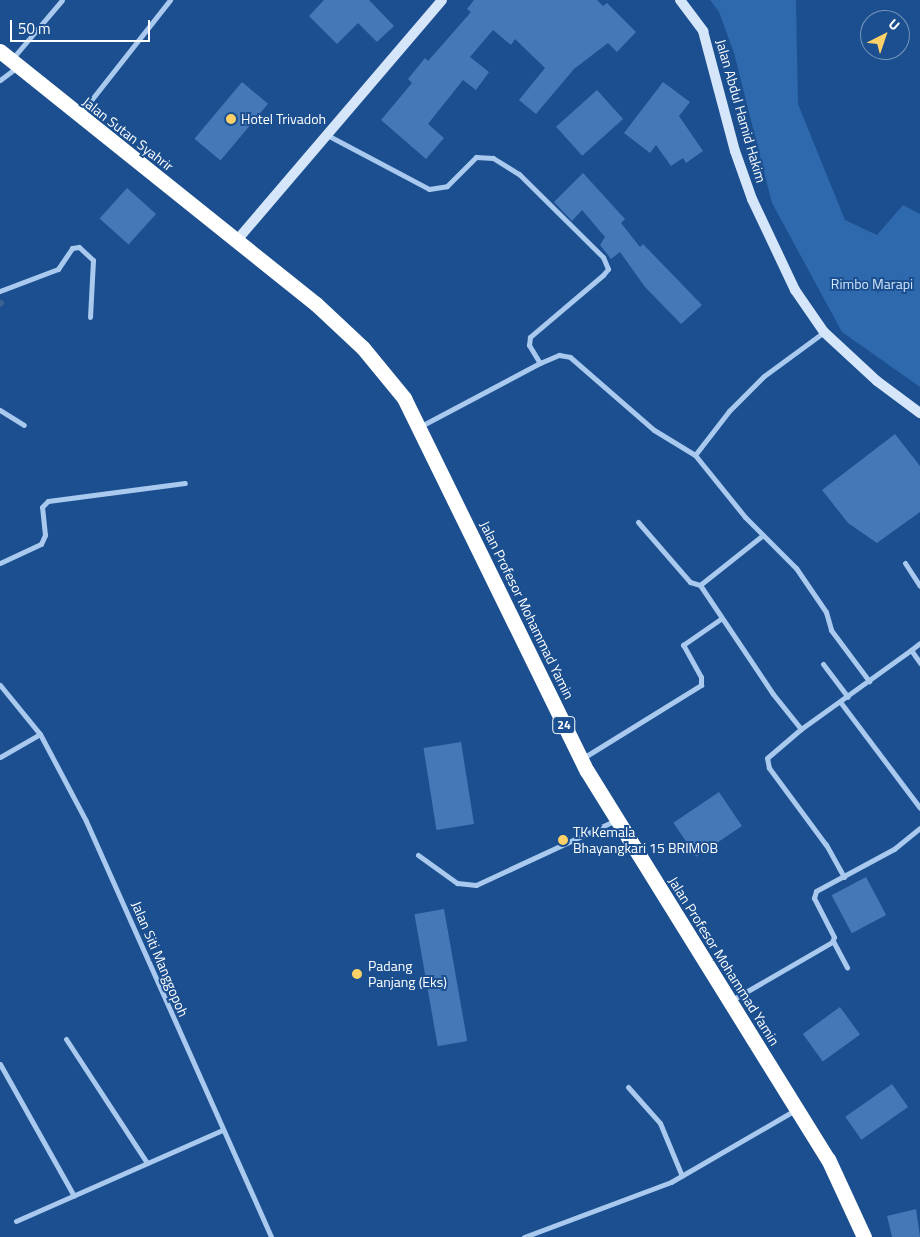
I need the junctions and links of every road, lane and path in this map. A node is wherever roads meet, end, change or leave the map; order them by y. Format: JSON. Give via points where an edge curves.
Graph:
{"nodes":[{"id":1,"x":62,"y":0,"type":"edge"},
{"id":2,"x":170,"y":0,"type":"edge"},
{"id":3,"x":442,"y":0,"type":"edge"},
{"id":4,"x":680,"y":0,"type":"edge"},
{"id":5,"x":10,"y":59,"type":"edge"},
{"id":6,"x":0,"y":80,"type":"edge"},
{"id":7,"x":79,"y":116,"type":"junction"},
{"id":8,"x":329,"y":136,"type":"junction"},
{"id":9,"x":238,"y":239,"type":"junction"},
{"id":10,"x":0,"y":291,"type":"edge"},
{"id":11,"x":90,"y":317,"type":"dead end"},
{"id":12,"x":824,"y":332,"type":"junction"},
{"id":13,"x":540,"y":363,"type":"junction"},
{"id":14,"x":0,"y":410,"type":"edge"},
{"id":15,"x":920,"y":413,"type":"edge"},
{"id":16,"x":24,"y":425,"type":"dead end"},
{"id":17,"x":420,"y":427,"type":"junction"},
{"id":18,"x":695,"y":455,"type":"junction"},
{"id":19,"x":185,"y":483,"type":"dead end"},
{"id":20,"x":638,"y":522,"type":"dead end"},
{"id":21,"x":763,"y":534,"type":"junction"},
{"id":22,"x":0,"y":563,"type":"edge"},
{"id":23,"x":905,"y":563,"type":"dead end"},
{"id":24,"x":700,"y":585,"type":"junction"},
{"id":25,"x":920,"y":586,"type":"edge"},
{"id":26,"x":722,"y":618,"type":"junction"},
{"id":27,"x":920,"y":643,"type":"edge"},
{"id":28,"x":911,"y":650,"type":"junction"},
{"id":29,"x":920,"y":663,"type":"edge"},
{"id":30,"x":824,"y":664,"type":"dead end"},
{"id":31,"x":869,"y":681,"type":"junction"},
{"id":32,"x":0,"y":685,"type":"edge"},
{"id":33,"x":848,"y":698,"type":"junction"},
{"id":34,"x":841,"y":703,"type":"junction"},
{"id":35,"x":801,"y":729,"type":"junction"},
{"id":36,"x":40,"y":734,"type":"junction"},
{"id":37,"x":0,"y":757,"type":"edge"},
{"id":38,"x":581,"y":759,"type":"junction"},
{"id":39,"x":920,"y":808,"type":"edge"},
{"id":40,"x":616,"y":820,"type":"junction"},
{"id":41,"x":920,"y":828,"type":"edge"},
{"id":42,"x":418,"y":854,"type":"dead end"},
{"id":43,"x":844,"y":876,"type":"junction"},
{"id":44,"x":833,"y":940,"type":"junction"},
{"id":45,"x":847,"y":967,"type":"dead end"},
{"id":46,"x":729,"y":1002,"type":"junction"},
{"id":47,"x":66,"y":1039,"type":"dead end"},
{"id":48,"x":0,"y":1064,"type":"edge"},
{"id":49,"x":628,"y":1088,"type":"dead end"},
{"id":50,"x":798,"y":1108,"type":"junction"},
{"id":51,"x":222,"y":1130,"type":"junction"},
{"id":52,"x":147,"y":1164,"type":"junction"},
{"id":53,"x":682,"y":1176,"type":"junction"},
{"id":54,"x":74,"y":1196,"type":"junction"},
{"id":55,"x":16,"y":1221,"type":"dead end"},
{"id":56,"x":271,"y":1237,"type":"edge"},
{"id":57,"x":524,"y":1237,"type":"edge"},
{"id":58,"x":864,"y":1237,"type":"edge"}],
"edges":[{"from":1,"to":5,"type":"street"},
{"from":2,"to":7,"type":"street"},
{"from":3,"to":8,"type":"main road"},
{"from":4,"to":12,"type":"main road","name":"Jalan Abdul Hamid Hakim","via":[[703,31],[735,150],[755,206],[795,290]]},
{"from":5,"to":6,"type":"street"},
{"from":5,"to":7,"type":"highway","name":"Jalan Sutan Syahrir"},
{"from":7,"to":9,"type":"highway","name":"Jalan Sutan Syahrir"},
{"from":8,"to":9,"type":"main road"},
{"from":8,"to":13,"type":"street","via":[[429,189],[447,186],[476,157],[493,158],[519,174],[603,257],[608,269],[603,275],[530,337],[529,344]]},
{"from":9,"to":17,"type":"highway","name":"Jalan Profesor Mohammad Yamin","number":"24","via":[[363,348],[404,398]]},
{"from":10,"to":11,"type":"street","via":[[58,270],[72,248],[79,247],[93,260]]},
{"from":12,"to":15,"type":"main road","name":"Jalan Abdul Hamid Hakim","via":[[877,381]]},
{"from":12,"to":18,"type":"street","via":[[764,376],[729,411]]},
{"from":13,"to":17,"type":"street"},
{"from":13,"to":18,"type":"street","via":[[559,356],[570,357],[654,430]]},
{"from":14,"to":16,"type":"street"},
{"from":17,"to":38,"type":"highway","name":"Jalan Profesor Mohammad Yamin","number":"24"},
{"from":18,"to":21,"type":"street"},
{"from":19,"to":22,"type":"street","via":[[48,501],[42,507],[45,535],[41,544]]},
{"from":20,"to":24,"type":"street","via":[[690,582]]},
{"from":21,"to":24,"type":"street"},
{"from":21,"to":31,"type":"street","via":[[796,568],[826,612],[831,630]]},
{"from":23,"to":25,"type":"street"},
{"from":24,"to":26,"type":"street"},
{"from":26,"to":35,"type":"street","via":[[773,694]]},
{"from":26,"to":38,"type":"street","via":[[683,645],[701,677],[701,685]]},
{"from":27,"to":28,"type":"street"},
{"from":28,"to":29,"type":"street"},
{"from":28,"to":31,"type":"street"},
{"from":30,"to":33,"type":"street"},
{"from":31,"to":33,"type":"street"},
{"from":32,"to":36,"type":"street","name":"Jalan Siti Manggopoh"},
{"from":33,"to":34,"type":"street"},
{"from":34,"to":35,"type":"street"},
{"from":34,"to":39,"type":"street"},
{"from":35,"to":43,"type":"street","via":[[770,754],[767,763]]},
{"from":36,"to":37,"type":"street"},
{"from":36,"to":51,"type":"street","name":"Jalan Siti Manggopoh","via":[[132,919]]},
{"from":38,"to":40,"type":"highway","name":"Jalan Profesor Mohammad Yamin","number":"24"},
{"from":40,"to":42,"type":"street","via":[[476,885],[457,883]]},
{"from":40,"to":46,"type":"highway","name":"Jalan Profesor Mohammad Yamin","number":"24"},
{"from":41,"to":43,"type":"street","via":[[900,845]]},
{"from":43,"to":44,"type":"street","via":[[814,894]]},
{"from":44,"to":45,"type":"street"},
{"from":44,"to":46,"type":"street"},
{"from":46,"to":50,"type":"highway","name":"Jalan Profesor Mohammad Yamin","number":"24"},
{"from":47,"to":52,"type":"street"},
{"from":48,"to":54,"type":"street"},
{"from":49,"to":53,"type":"street","via":[[660,1123]]},
{"from":50,"to":53,"type":"street"},
{"from":50,"to":58,"type":"highway","name":"Jalan Profesor Mohammad Yamin","number":"24","via":[[844,1188]]},
{"from":51,"to":52,"type":"street"},
{"from":51,"to":56,"type":"street","name":"Jalan Siti Manggopoh"},
{"from":52,"to":54,"type":"street"},
{"from":53,"to":57,"type":"street"},
{"from":54,"to":55,"type":"street"}]}
